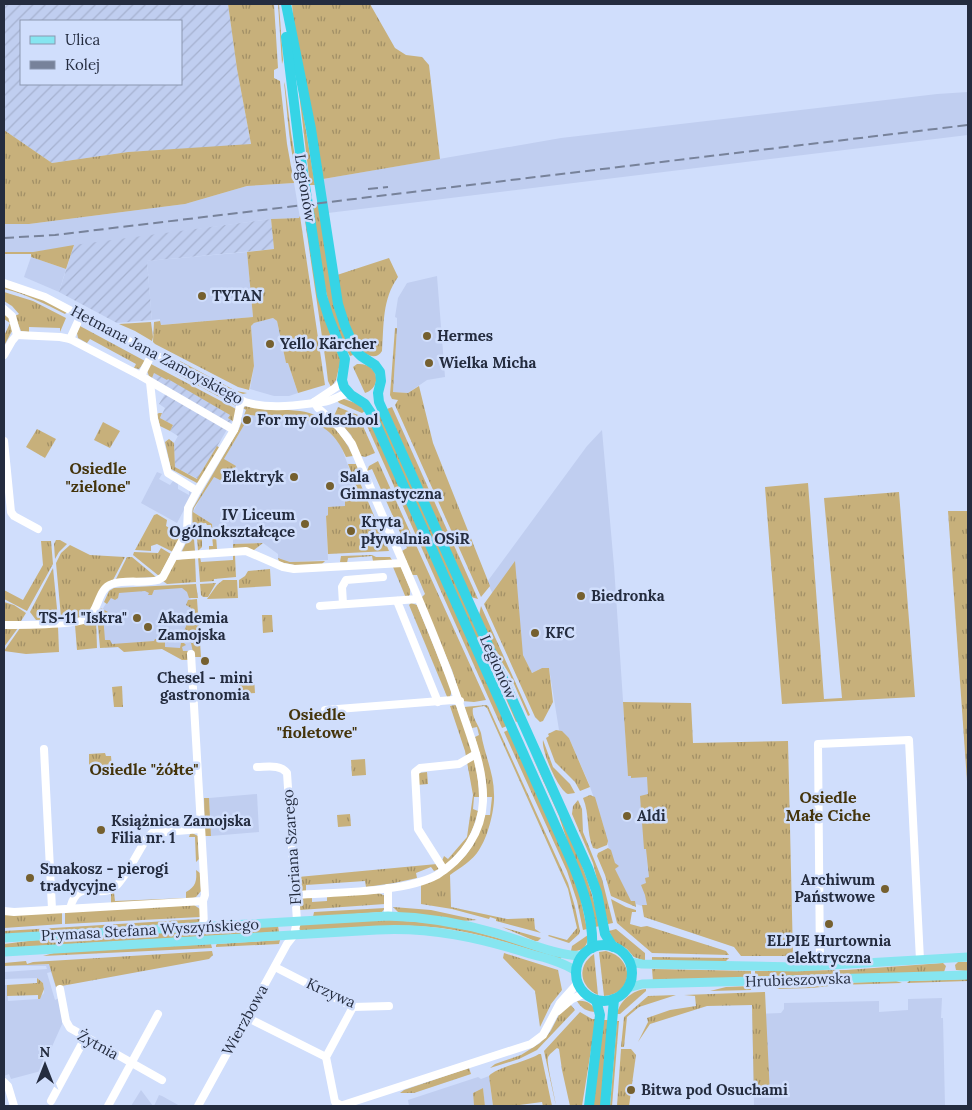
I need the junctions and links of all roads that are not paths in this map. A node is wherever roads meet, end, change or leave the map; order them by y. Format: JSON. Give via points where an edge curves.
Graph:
{"nodes":[{"id":1,"x":286,"y":4,"type":"edge"},
{"id":2,"x":4,"y":282,"type":"edge"},
{"id":3,"x":4,"y":309,"type":"edge"},
{"id":4,"x":81,"y":315,"type":"junction"},
{"id":5,"x":17,"y":335,"type":"junction"},
{"id":6,"x":70,"y":339,"type":"junction"},
{"id":7,"x":4,"y":354,"type":"edge"},
{"id":8,"x":152,"y":354,"type":"junction"},
{"id":9,"x":367,"y":360,"type":"junction"},
{"id":10,"x":345,"y":367,"type":"junction"},
{"id":11,"x":141,"y":376,"type":"junction"},
{"id":12,"x":342,"y":380,"type":"junction"},
{"id":13,"x":150,"y":382,"type":"junction"},
{"id":14,"x":379,"y":389,"type":"junction"},
{"id":15,"x":353,"y":396,"type":"junction"},
{"id":16,"x":241,"y":401,"type":"junction"},
{"id":17,"x":314,"y":402,"type":"junction"},
{"id":18,"x":234,"y":430,"type":"junction"},
{"id":19,"x":4,"y":441,"type":"edge"},
{"id":20,"x":197,"y":491,"type":"junction"},
{"id":21,"x":38,"y":529,"type":"dead end"},
{"id":22,"x":174,"y":556,"type":"junction"},
{"id":23,"x":403,"y":563,"type":"junction"},
{"id":24,"x":383,"y":577,"type":"dead end"},
{"id":25,"x":418,"y":599,"type":"junction"},
{"id":26,"x":397,"y":601,"type":"junction"},
{"id":27,"x":343,"y":604,"type":"junction"},
{"id":28,"x":320,"y":606,"type":"dead end"},
{"id":29,"x":4,"y":625,"type":"edge"},
{"id":30,"x":191,"y":654,"type":"dead end"},
{"id":31,"x":438,"y":702,"type":"junction"},
{"id":32,"x":460,"y":702,"type":"junction"},
{"id":33,"x":325,"y":710,"type":"dead end"},
{"id":34,"x":44,"y":749,"type":"dead end"},
{"id":35,"x":476,"y":754,"type":"junction"},
{"id":36,"x":257,"y":767,"type":"dead end"},
{"id":37,"x":201,"y":829,"type":"junction"},
{"id":38,"x":444,"y":870,"type":"junction"},
{"id":39,"x":388,"y":888,"type":"junction"},
{"id":40,"x":296,"y":895,"type":"junction"},
{"id":41,"x":203,"y":901,"type":"junction"},
{"id":42,"x":70,"y":908,"type":"junction"},
{"id":43,"x":52,"y":909,"type":"junction"},
{"id":44,"x":4,"y":911,"type":"edge"},
{"id":45,"x":388,"y":916,"type":"junction"},
{"id":46,"x":297,"y":921,"type":"junction"},
{"id":47,"x":204,"y":927,"type":"junction"},
{"id":48,"x":294,"y":935,"type":"junction"},
{"id":49,"x":4,"y":938,"type":"edge"},
{"id":50,"x":613,"y":947,"type":"junction"},
{"id":51,"x":592,"y":948,"type":"junction"},
{"id":52,"x":4,"y":952,"type":"edge"},
{"id":53,"x":582,"y":956,"type":"junction"},
{"id":54,"x":968,"y":957,"type":"edge"},
{"id":55,"x":920,"y":960,"type":"junction"},
{"id":56,"x":630,"y":962,"type":"junction"},
{"id":57,"x":820,"y":966,"type":"junction"},
{"id":58,"x":275,"y":967,"type":"junction"},
{"id":59,"x":576,"y":971,"type":"junction"},
{"id":60,"x":968,"y":975,"type":"edge"},
{"id":61,"x":578,"y":982,"type":"junction"},
{"id":62,"x":628,"y":988,"type":"junction"},
{"id":63,"x":60,"y":989,"type":"dead end"},
{"id":64,"x":585,"y":993,"type":"junction"},
{"id":65,"x":614,"y":999,"type":"junction"},
{"id":66,"x":596,"y":1000,"type":"junction"},
{"id":67,"x":390,"y":1006,"type":"dead end"},
{"id":68,"x":353,"y":1007,"type":"junction"},
{"id":69,"x":556,"y":1012,"type":"junction"},
{"id":70,"x":158,"y":1014,"type":"dead end"},
{"id":71,"x":246,"y":1017,"type":"junction"},
{"id":72,"x":85,"y":1038,"type":"junction"},
{"id":73,"x":326,"y":1057,"type":"junction"},
{"id":74,"x":132,"y":1064,"type":"junction"},
{"id":75,"x":162,"y":1080,"type":"dead end"},
{"id":76,"x":4,"y":1082,"type":"edge"},
{"id":77,"x":51,"y":1101,"type":"dead end"},
{"id":78,"x":14,"y":1106,"type":"edge"},
{"id":79,"x":108,"y":1106,"type":"edge"},
{"id":80,"x":198,"y":1106,"type":"edge"},
{"id":81,"x":341,"y":1106,"type":"edge"},
{"id":82,"x":589,"y":1106,"type":"edge"},
{"id":83,"x":605,"y":1106,"type":"edge"}],
"edges":[{"from":1,"to":9,"type":"highway","name":"Legionów","via":[[311,129],[338,304],[356,351]]},
{"from":1,"to":10,"type":"highway","name":"Legionów","via":[[285,33],[293,106],[318,276]]},
{"from":2,"to":4,"type":"street","name":"Hetmana Jana Zamoyskiego"},
{"from":3,"to":5,"type":"street","via":[[12,316]]},
{"from":4,"to":6,"type":"street"},
{"from":4,"to":8,"type":"street","name":"Hetmana Jana Zamoyskiego"},
{"from":5,"to":6,"type":"street"},
{"from":5,"to":7,"type":"street"},
{"from":6,"to":11,"type":"street"},
{"from":8,"to":11,"type":"street"},
{"from":8,"to":16,"type":"street","name":"Hetmana Jana Zamoyskiego"},
{"from":9,"to":10,"type":"highway"},
{"from":9,"to":14,"type":"highway","via":[[380,372]]},
{"from":10,"to":12,"type":"highway"},
{"from":11,"to":13,"type":"street"},
{"from":12,"to":15,"type":"highway"},
{"from":12,"to":17,"type":"street","name":"Hetmana Jana Zamoyskiego"},
{"from":13,"to":18,"type":"street"},
{"from":13,"to":20,"type":"street","via":[[154,419],[167,472]]},
{"from":14,"to":15,"type":"highway","via":[[371,394]]},
{"from":14,"to":50,"type":"highway","name":"Legionów","via":[[379,402],[588,868],[605,934]]},
{"from":15,"to":17,"type":"street","name":"Hetmana Jana Zamoyskiego"},
{"from":15,"to":51,"type":"highway","name":"Legionów","via":[[371,413],[572,862],[586,903]]},
{"from":16,"to":17,"type":"street","name":"Hetmana Jana Zamoyskiego","via":[[276,407]]},
{"from":16,"to":18,"type":"street"},
{"from":17,"to":23,"type":"street","via":[[352,444]]},
{"from":18,"to":20,"type":"street"},
{"from":19,"to":21,"type":"street","via":[[11,512]]},
{"from":20,"to":22,"type":"street","via":[[188,508],[187,531]]},
{"from":22,"to":23,"type":"street","via":[[242,551],[292,569]]},
{"from":22,"to":29,"type":"street","via":[[158,580],[108,586],[87,619]]},
{"from":23,"to":25,"type":"street"},
{"from":24,"to":27,"type":"street","via":[[344,581]]},
{"from":25,"to":26,"type":"street"},
{"from":25,"to":32,"type":"street"},
{"from":26,"to":27,"type":"street"},
{"from":26,"to":31,"type":"street"},
{"from":27,"to":28,"type":"street"},
{"from":30,"to":37,"type":"street"},
{"from":31,"to":32,"type":"street"},
{"from":31,"to":33,"type":"street"},
{"from":32,"to":35,"type":"street"},
{"from":34,"to":43,"type":"street"},
{"from":35,"to":38,"type":"street","via":[[483,789],[480,819],[465,851]]},
{"from":35,"to":38,"type":"street","via":[[459,764],[416,770],[418,831]]},
{"from":36,"to":40,"type":"street","name":"Floriana Szarego","via":[[283,768],[287,773]]},
{"from":37,"to":41,"type":"street"},
{"from":37,"to":42,"type":"street","via":[[152,833],[117,885],[108,890],[78,892]]},
{"from":38,"to":39,"type":"street","via":[[424,880]]},
{"from":39,"to":40,"type":"street"},
{"from":39,"to":45,"type":"street"},
{"from":40,"to":46,"type":"street","name":"Floriana Szarego"},
{"from":41,"to":42,"type":"street"},
{"from":41,"to":47,"type":"street"},
{"from":42,"to":43,"type":"street"},
{"from":43,"to":44,"type":"street"},
{"from":45,"to":46,"type":"main road","name":"Prymasa Stefana Wyszyńskiego"},
{"from":45,"to":53,"type":"main road","name":"Prymasa Stefana Wyszyńskiego","via":[[463,924],[567,955]]},
{"from":46,"to":47,"type":"main road","name":"Prymasa Stefana Wyszyńskiego"},
{"from":46,"to":48,"type":"street"},
{"from":47,"to":49,"type":"main road","name":"Prymasa Stefana Wyszyńskiego"},
{"from":48,"to":52,"type":"main road","name":"Prymasa Stefana Wyszyńskiego"},
{"from":48,"to":58,"type":"street","name":"Wierzbowa"},
{"from":48,"to":59,"type":"main road","name":"Prymasa Stefana Wyszyńskiego","via":[[392,929],[448,933],[501,945],[564,964]]},
{"from":50,"to":51,"type":"highway"},
{"from":50,"to":56,"type":"highway"},
{"from":51,"to":53,"type":"highway"},
{"from":53,"to":59,"type":"highway"},
{"from":54,"to":55,"type":"main road","name":"Hrubieszowska"},
{"from":55,"to":57,"type":"main road","name":"Hrubieszowska"},
{"from":55,"to":57,"type":"street","via":[[909,740],[818,744]]},
{"from":56,"to":57,"type":"main road","name":"Hrubieszowska"},
{"from":56,"to":62,"type":"highway","via":[[632,975]]},
{"from":58,"to":68,"type":"street","name":"Krzywa"},
{"from":58,"to":71,"type":"street","name":"Wierzbowa"},
{"from":59,"to":61,"type":"highway"},
{"from":60,"to":62,"type":"main road","name":"Hrubieszowska","via":[[642,984]]},
{"from":61,"to":64,"type":"highway"},
{"from":61,"to":69,"type":"street"},
{"from":62,"to":65,"type":"highway"},
{"from":63,"to":72,"type":"street","name":"Żytnia","via":[[68,1026]]},
{"from":64,"to":66,"type":"highway"},
{"from":64,"to":69,"type":"street"},
{"from":65,"to":66,"type":"highway"},
{"from":65,"to":83,"type":"highway"},
{"from":66,"to":82,"type":"highway","via":[[600,1016]]},
{"from":67,"to":68,"type":"street","name":"Krzywa"},
{"from":68,"to":73,"type":"street"},
{"from":69,"to":81,"type":"street","via":[[543,1035],[527,1046]]},
{"from":70,"to":74,"type":"street"},
{"from":71,"to":73,"type":"street"},
{"from":71,"to":80,"type":"street","name":"Wierzbowa"},
{"from":72,"to":74,"type":"street","name":"Żytnia"},
{"from":72,"to":77,"type":"street"},
{"from":73,"to":81,"type":"street","via":[[335,1102]]},
{"from":74,"to":75,"type":"street","name":"Żytnia"},
{"from":74,"to":79,"type":"street"},
{"from":76,"to":78,"type":"street"}]}
